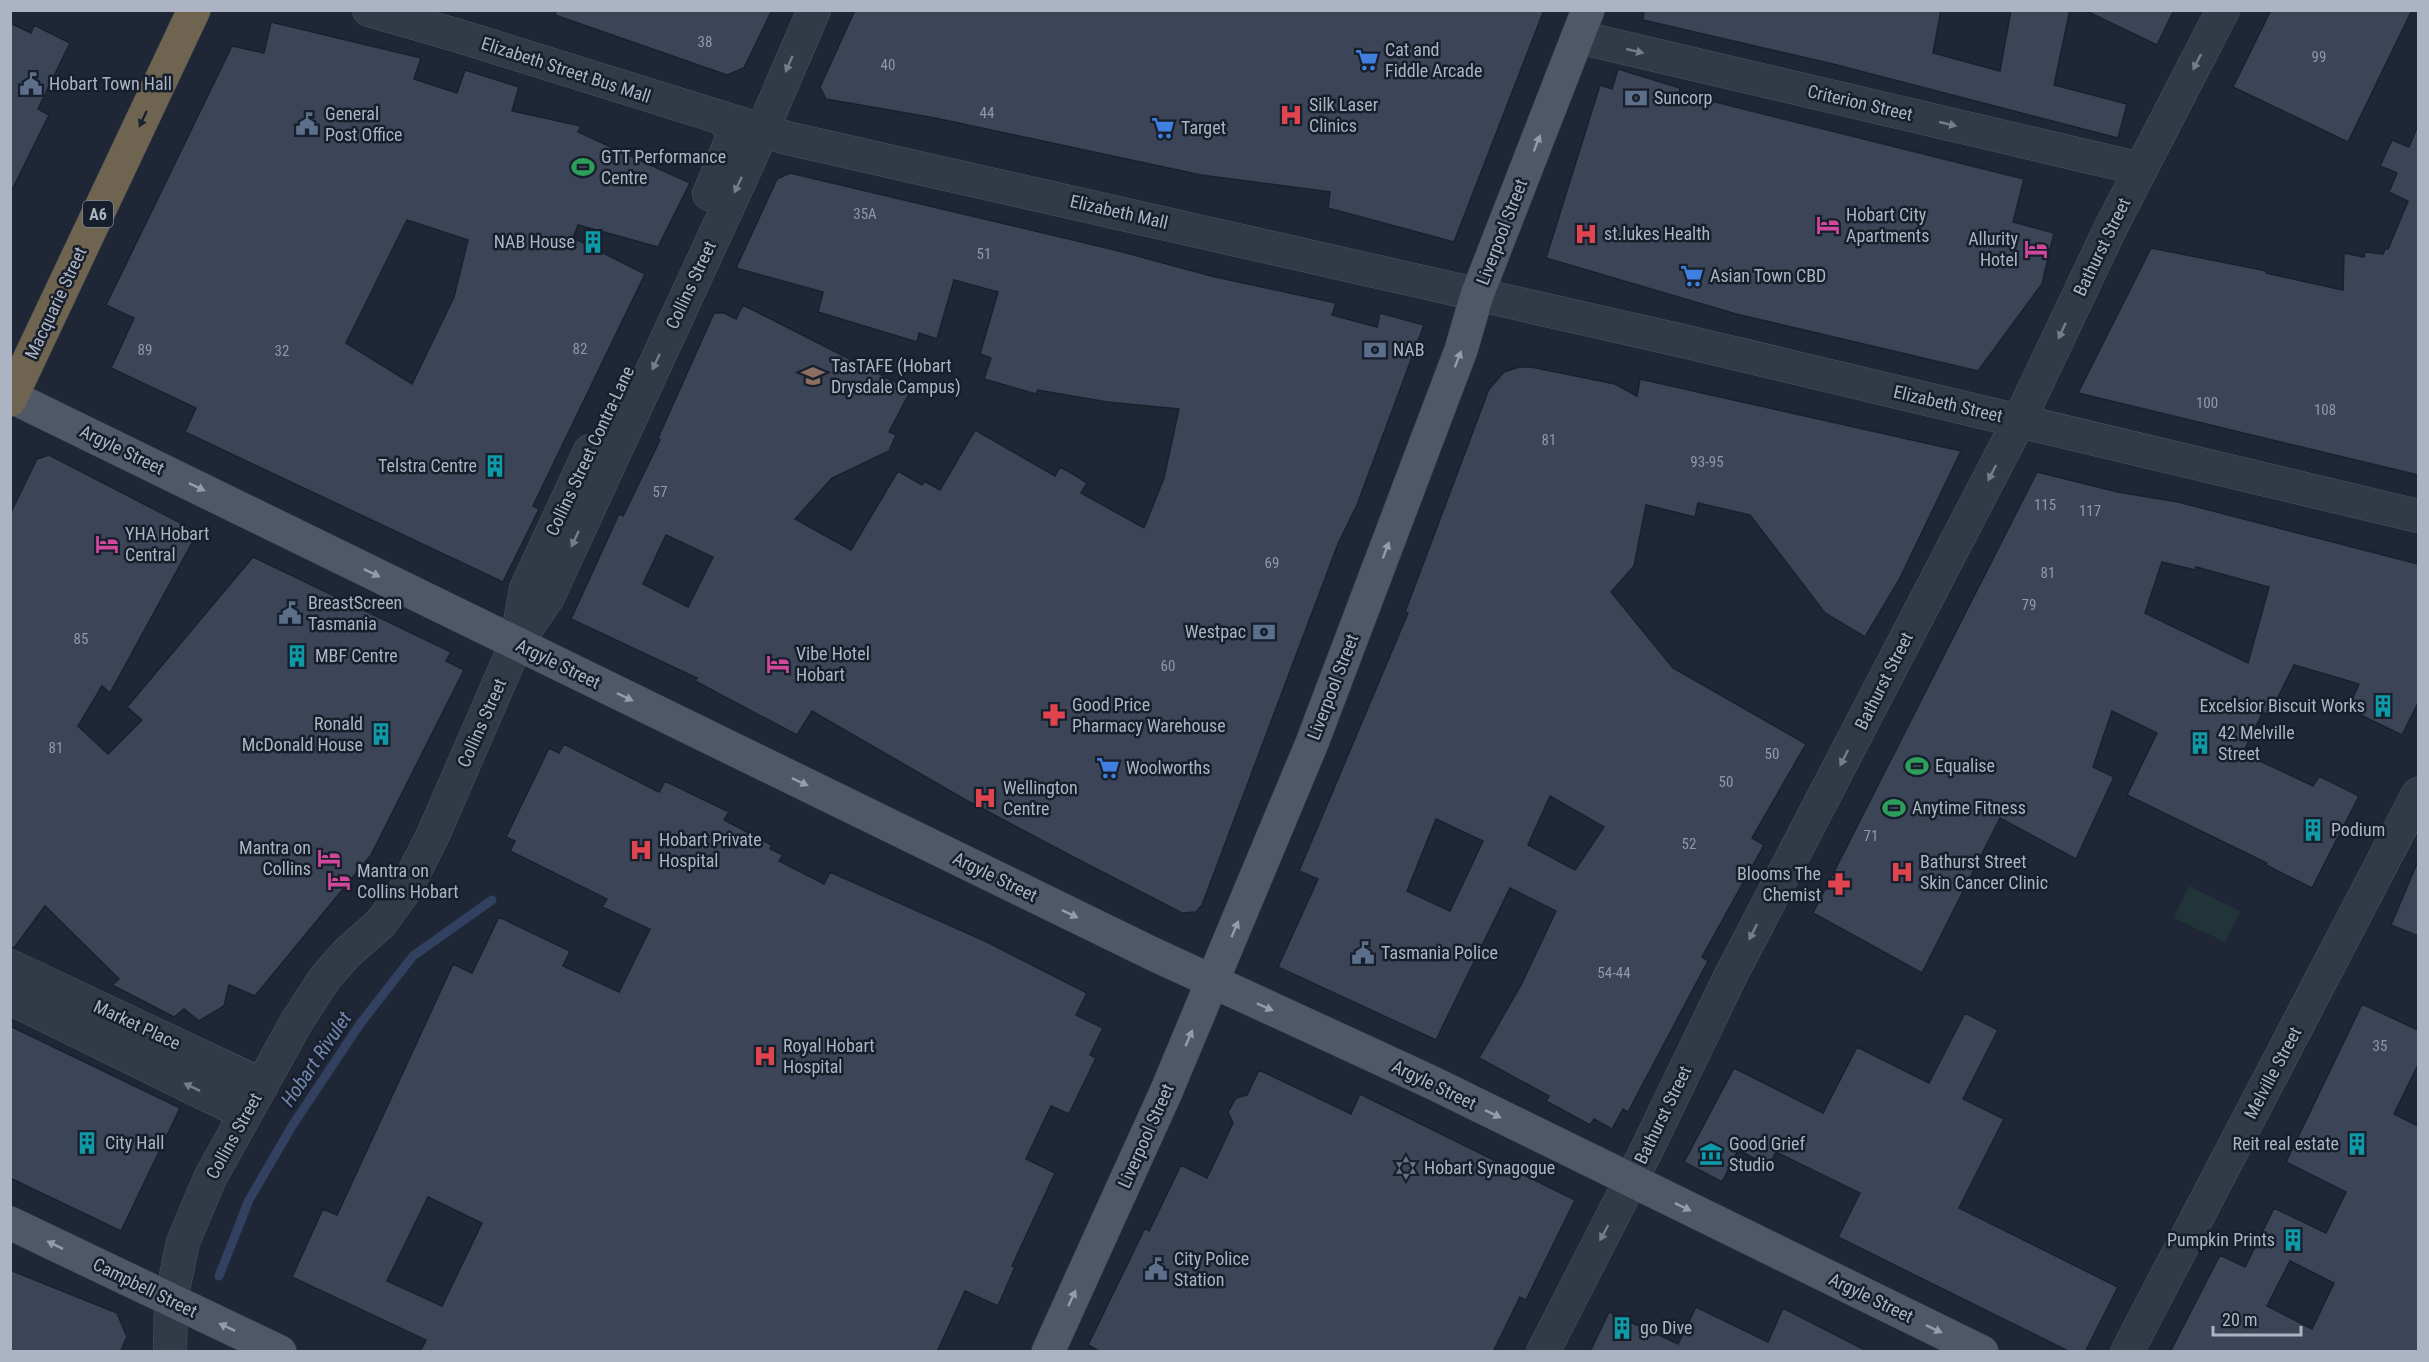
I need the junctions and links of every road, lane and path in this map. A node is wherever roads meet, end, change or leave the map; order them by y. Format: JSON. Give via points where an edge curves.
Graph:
{"nodes":[{"id":1,"x":194,"y":10,"type":"edge"},
{"id":2,"x":369,"y":10,"type":"edge"},
{"id":3,"x":814,"y":10,"type":"edge"},
{"id":4,"x":2223,"y":10,"type":"edge"},
{"id":5,"x":1583,"y":24,"type":"edge"},
{"id":6,"x":723,"y":120,"type":"junction"},
{"id":7,"x":761,"y":131,"type":"junction"},
{"id":8,"x":2142,"y":169,"type":"junction"},
{"id":9,"x":1477,"y":295,"type":"junction"},
{"id":10,"x":11,"y":398,"type":"edge"},
{"id":11,"x":2019,"y":421,"type":"junction"},
{"id":12,"x":2418,"y":516,"type":"edge"},
{"id":13,"x":516,"y":644,"type":"junction"},
{"id":14,"x":2418,"y":794,"type":"edge"},
{"id":15,"x":10,"y":966,"type":"edge"},
{"id":16,"x":1212,"y":983,"type":"junction"},
{"id":17,"x":33,"y":998,"type":"edge"},
{"id":18,"x":262,"y":1085,"type":"junction"},
{"id":19,"x":244,"y":1113,"type":"junction"},
{"id":20,"x":1631,"y":1181,"type":"junction"},
{"id":21,"x":10,"y":1223,"type":"edge"},
{"id":22,"x":171,"y":1300,"type":"junction"},
{"id":23,"x":170,"y":1352,"type":"edge"},
{"id":24,"x":280,"y":1352,"type":"edge"},
{"id":25,"x":1048,"y":1352,"type":"edge"},
{"id":26,"x":1542,"y":1352,"type":"edge"},
{"id":27,"x":1982,"y":1352,"type":"edge"},
{"id":28,"x":2127,"y":1352,"type":"edge"}],
"edges":[{"from":1,"to":10,"type":"highway","name":"Macquarie Street","number":"A6","one_way":true},
{"from":2,"to":6,"type":"street","name":"Elizabeth Street Bus Mall"},
{"from":3,"to":7,"type":"street","name":"Collins Street","one_way":true},
{"from":4,"to":8,"type":"street","name":"Bathurst Street","one_way":true},
{"from":5,"to":8,"type":"street","name":"Criterion Street","one_way":true},
{"from":9,"to":5,"type":"main road","name":"Liverpool Street","one_way":true},
{"from":6,"to":7,"type":"street","name":"Elizabeth Street Bus Mall"},
{"from":6,"to":13,"type":"street","name":"Collins Street Contra-Lane","via":[[732,130],[731,142],[526,589]]},
{"from":7,"to":9,"type":"street","name":"Elizabeth Mall"},
{"from":7,"to":13,"type":"street","name":"Collins Street","one_way":true,"via":[[549,597]]},
{"from":8,"to":11,"type":"street","name":"Bathurst Street","one_way":true},
{"from":9,"to":11,"type":"street","name":"Elizabeth Street"},
{"from":16,"to":9,"type":"main road","name":"Liverpool Street","one_way":true,"via":[[1312,743],[1461,350]]},
{"from":10,"to":13,"type":"main road","name":"Argyle Street","one_way":true},
{"from":11,"to":12,"type":"street","name":"Elizabeth Street"},
{"from":11,"to":20,"type":"street","name":"Bathurst Street","one_way":true,"via":[[1740,958]]},
{"from":13,"to":16,"type":"main road","name":"Argyle Street","one_way":true},
{"from":13,"to":18,"type":"street","name":"Collins Street","via":[[405,890],[381,923],[325,978]]},
{"from":14,"to":28,"type":"street","name":"Melville Street"},
{"from":15,"to":17,"type":"street","name":"Market Place"},
{"from":16,"to":20,"type":"main road","name":"Argyle Street","one_way":true,"via":[[1433,1083]]},
{"from":25,"to":16,"type":"main road","name":"Liverpool Street","one_way":true},
{"from":17,"to":18,"type":"street","name":"Market Place"},
{"from":19,"to":17,"type":"street","name":"Market Place","one_way":true},
{"from":18,"to":19,"type":"street","name":"Collins Street"},
{"from":19,"to":22,"type":"street","name":"Collins Street","via":[[183,1242]]},
{"from":20,"to":26,"type":"street","name":"Bathurst Street","one_way":true},
{"from":20,"to":27,"type":"main road","name":"Argyle Street","one_way":true},
{"from":22,"to":21,"type":"main road","name":"Campbell Street","one_way":true},
{"from":22,"to":23,"type":"street","name":"Collins Street"},
{"from":24,"to":22,"type":"main road","name":"Campbell Street","one_way":true}]}
